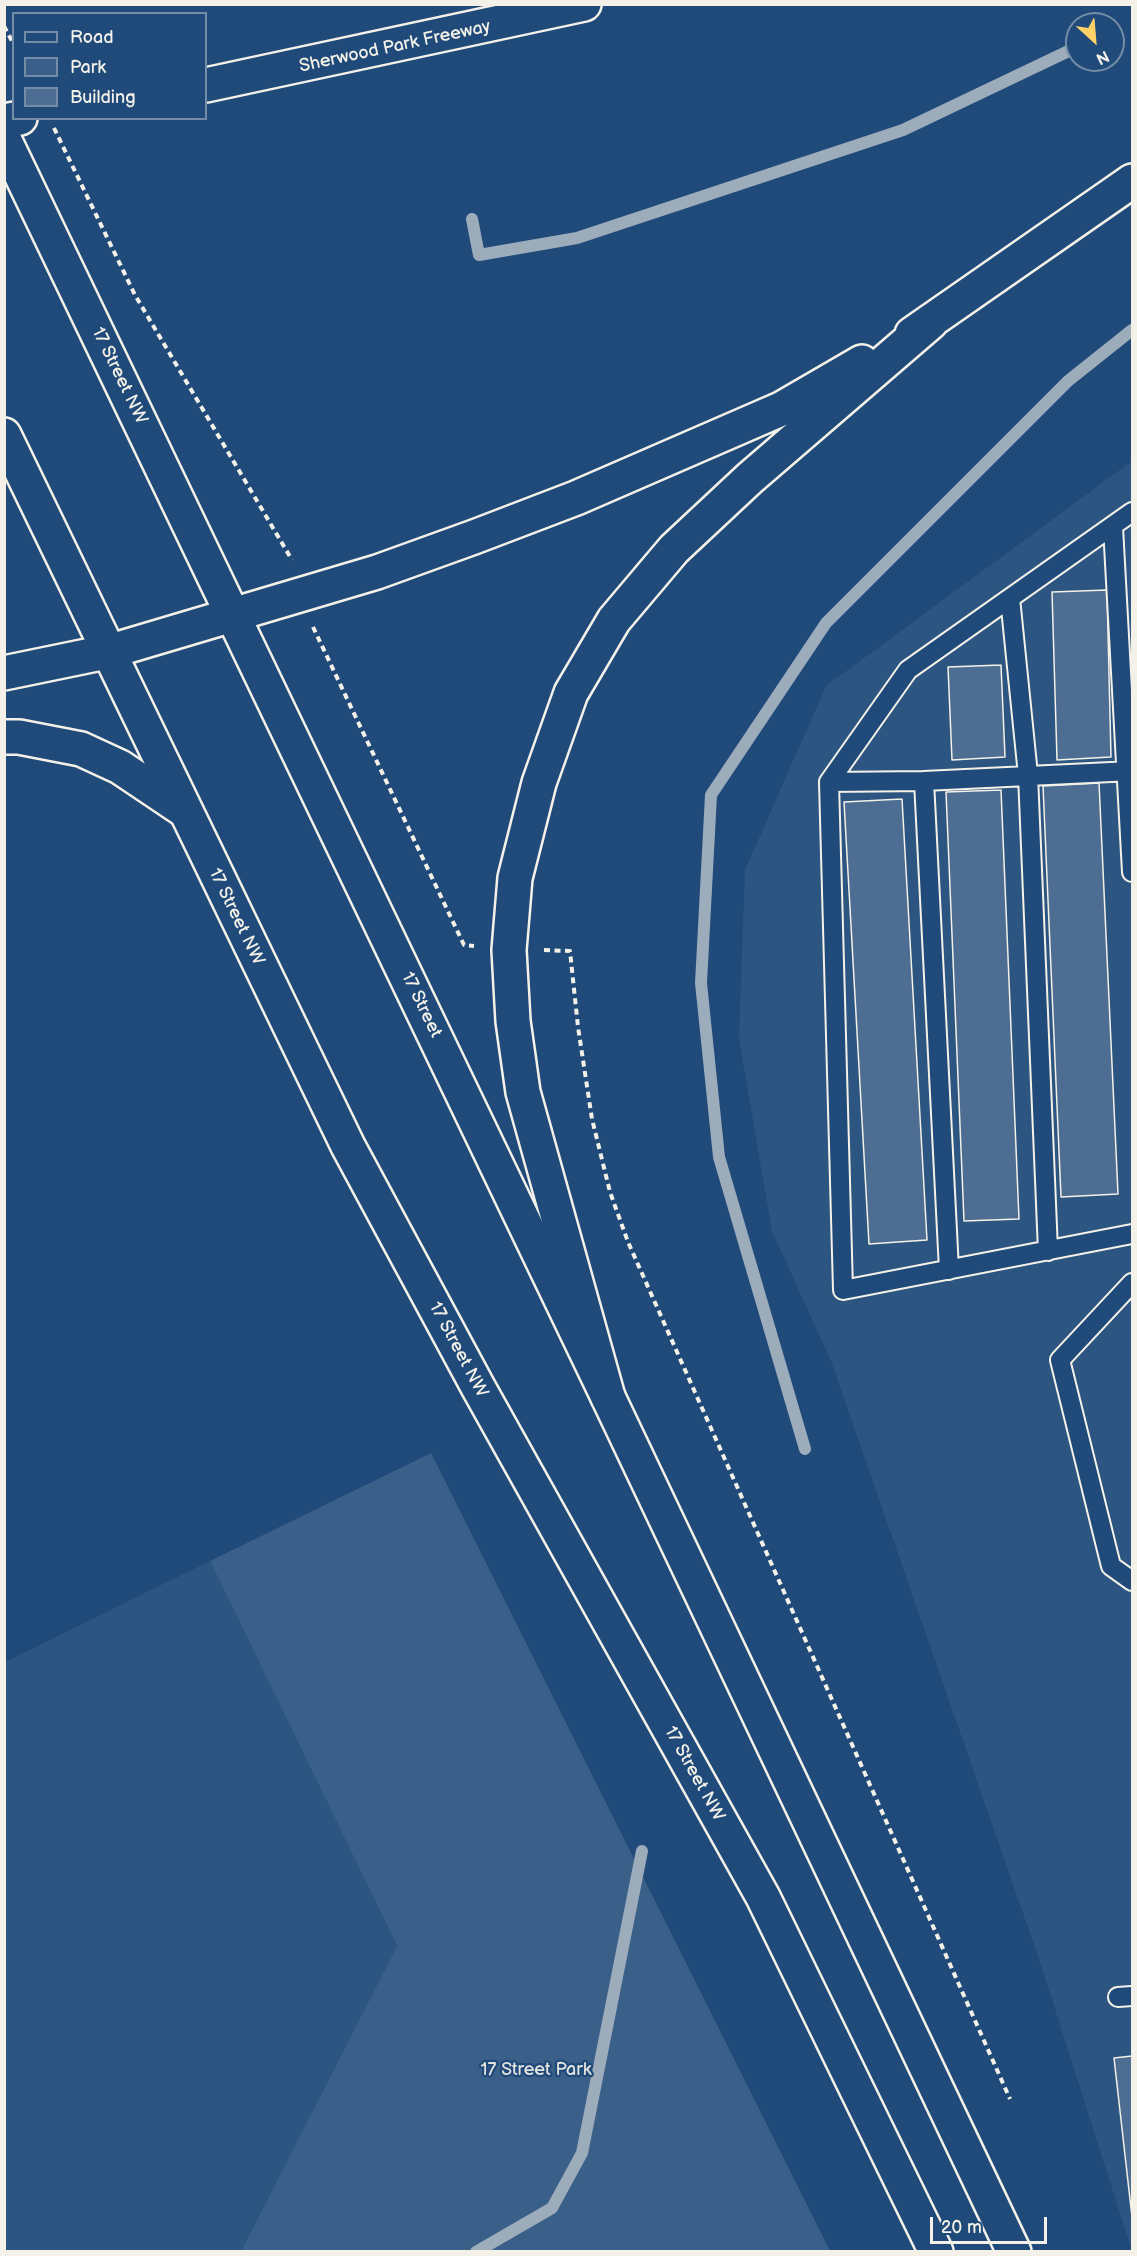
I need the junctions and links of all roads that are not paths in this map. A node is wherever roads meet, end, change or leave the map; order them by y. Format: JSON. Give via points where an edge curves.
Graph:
{"nodes":[{"id":1,"x":584,"y":4,"type":"edge"},
{"id":2,"x":207,"y":85,"type":"edge"},
{"id":3,"x":4,"y":139,"type":"edge"},
{"id":4,"x":1132,"y":181,"type":"edge"},
{"id":5,"x":931,"y":322,"type":"junction"},
{"id":6,"x":4,"y":435,"type":"edge"},
{"id":7,"x":1132,"y":512,"type":"edge"},
{"id":8,"x":1113,"y":526,"type":"junction"},
{"id":9,"x":1010,"y":598,"type":"junction"},
{"id":10,"x":232,"y":614,"type":"junction"},
{"id":11,"x":111,"y":651,"type":"junction"},
{"id":12,"x":4,"y":673,"type":"edge"},
{"id":13,"x":4,"y":737,"type":"edge"},
{"id":14,"x":1130,"y":771,"type":"edge"},
{"id":15,"x":1028,"y":775,"type":"junction"},
{"id":16,"x":829,"y":782,"type":"junction"},
{"id":17,"x":924,"y":782,"type":"junction"},
{"id":18,"x":184,"y":810,"type":"junction"},
{"id":19,"x":1132,"y":872,"type":"edge"},
{"id":20,"x":1132,"y":1234,"type":"edge"},
{"id":21,"x":1048,"y":1251,"type":"junction"},
{"id":22,"x":949,"y":1270,"type":"junction"},
{"id":23,"x":1132,"y":1283,"type":"edge"},
{"id":24,"x":608,"y":1397,"type":"junction"},
{"id":25,"x":1132,"y":1581,"type":"edge"},
{"id":26,"x":936,"y":2252,"type":"edge"},
{"id":27,"x":1014,"y":2252,"type":"edge"}],
"edges":[{"from":1,"to":2,"type":"main road","name":"Sherwood Park Freeway"},
{"from":3,"to":10,"type":"main road","name":"17 Street NW"},
{"from":4,"to":5,"type":"main road"},
{"from":5,"to":10,"type":"main road","via":[[781,409],[597,489],[388,568]]},
{"from":5,"to":24,"type":"main road","via":[[674,549],[614,620],[572,693],[539,783],[515,878],[509,950],[513,1021],[523,1092]]},
{"from":6,"to":11,"type":"main road","name":"17 Street NW"},
{"from":7,"to":8,"type":"lane"},
{"from":8,"to":9,"type":"lane"},
{"from":8,"to":14,"type":"lane"},
{"from":9,"to":15,"type":"lane"},
{"from":9,"to":16,"type":"lane","via":[[908,670]]},
{"from":10,"to":11,"type":"main road"},
{"from":10,"to":24,"type":"main road","name":"17 Street"},
{"from":11,"to":12,"type":"main road"},
{"from":11,"to":18,"type":"main road","name":"17 Street NW"},
{"from":13,"to":18,"type":"main road","via":[[81,749],[120,767]]},
{"from":14,"to":15,"type":"lane"},
{"from":14,"to":19,"type":"lane"},
{"from":15,"to":17,"type":"lane"},
{"from":15,"to":21,"type":"lane"},
{"from":16,"to":17,"type":"lane"},
{"from":16,"to":22,"type":"lane","via":[[843,1290]]},
{"from":17,"to":22,"type":"lane"},
{"from":18,"to":26,"type":"main road","name":"17 Street NW","via":[[354,1156],[478,1387],[763,1897]]},
{"from":20,"to":21,"type":"lane"},
{"from":21,"to":22,"type":"lane"},
{"from":23,"to":25,"type":"lane","via":[[1060,1360],[1111,1566]]},
{"from":24,"to":27,"type":"main road"}]}
